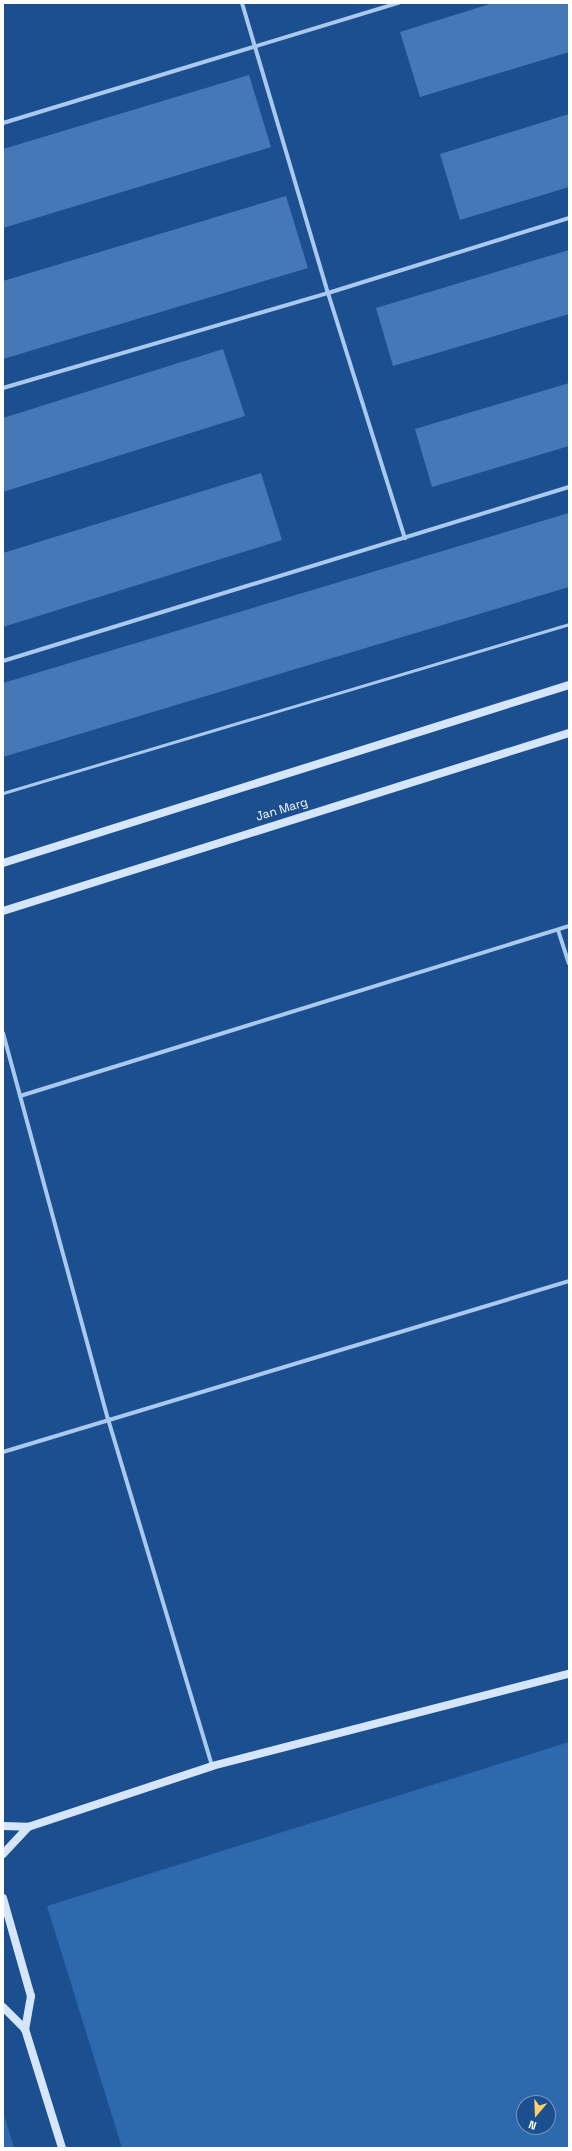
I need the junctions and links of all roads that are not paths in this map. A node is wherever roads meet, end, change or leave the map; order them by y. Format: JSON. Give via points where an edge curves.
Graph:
{"nodes":[{"id":1,"x":242,"y":3,"type":"edge"},
{"id":2,"x":399,"y":3,"type":"edge"},
{"id":3,"x":254,"y":46,"type":"junction"},
{"id":4,"x":3,"y":123,"type":"edge"},
{"id":5,"x":569,"y":218,"type":"edge"},
{"id":6,"x":328,"y":293,"type":"junction"},
{"id":7,"x":3,"y":388,"type":"edge"},
{"id":8,"x":569,"y":487,"type":"edge"},
{"id":9,"x":405,"y":538,"type":"junction"},
{"id":10,"x":569,"y":624,"type":"edge"},
{"id":11,"x":3,"y":661,"type":"edge"},
{"id":12,"x":569,"y":685,"type":"edge"},
{"id":13,"x":569,"y":732,"type":"edge"},
{"id":14,"x":3,"y":793,"type":"edge"},
{"id":15,"x":3,"y":863,"type":"edge"},
{"id":16,"x":3,"y":911,"type":"edge"},
{"id":17,"x":569,"y":926,"type":"edge"},
{"id":18,"x":558,"y":930,"type":"junction"},
{"id":19,"x":569,"y":964,"type":"edge"},
{"id":20,"x":3,"y":1033,"type":"edge"},
{"id":21,"x":20,"y":1096,"type":"junction"},
{"id":22,"x":569,"y":1281,"type":"edge"},
{"id":23,"x":108,"y":1419,"type":"junction"},
{"id":24,"x":3,"y":1452,"type":"edge"},
{"id":25,"x":569,"y":1674,"type":"edge"},
{"id":26,"x":212,"y":1766,"type":"junction"},
{"id":27,"x":3,"y":1826,"type":"edge"},
{"id":28,"x":28,"y":1827,"type":"junction"},
{"id":29,"x":3,"y":1854,"type":"edge"},
{"id":30,"x":3,"y":1898,"type":"edge"},
{"id":31,"x":3,"y":2007,"type":"edge"},
{"id":32,"x":25,"y":2029,"type":"junction"},
{"id":33,"x":62,"y":2148,"type":"edge"}],
"edges":[{"from":1,"to":3,"type":"street"},
{"from":2,"to":3,"type":"street"},
{"from":3,"to":4,"type":"street"},
{"from":3,"to":6,"type":"street"},
{"from":5,"to":6,"type":"street"},
{"from":6,"to":7,"type":"street"},
{"from":6,"to":9,"type":"street"},
{"from":8,"to":9,"type":"street"},
{"from":9,"to":11,"type":"street"},
{"from":10,"to":14,"type":"lane"},
{"from":12,"to":15,"type":"main road"},
{"from":13,"to":16,"type":"main road","name":"Jan Marg"},
{"from":17,"to":18,"type":"street"},
{"from":18,"to":19,"type":"street"},
{"from":18,"to":21,"type":"street"},
{"from":20,"to":21,"type":"street"},
{"from":21,"to":23,"type":"street"},
{"from":22,"to":23,"type":"street"},
{"from":23,"to":24,"type":"street"},
{"from":23,"to":26,"type":"street"},
{"from":25,"to":26,"type":"main road"},
{"from":26,"to":28,"type":"main road"},
{"from":27,"to":28,"type":"main road"},
{"from":28,"to":29,"type":"main road"},
{"from":30,"to":32,"type":"main road","via":[[31,1996]]},
{"from":31,"to":32,"type":"main road"},
{"from":32,"to":33,"type":"main road"}]}
